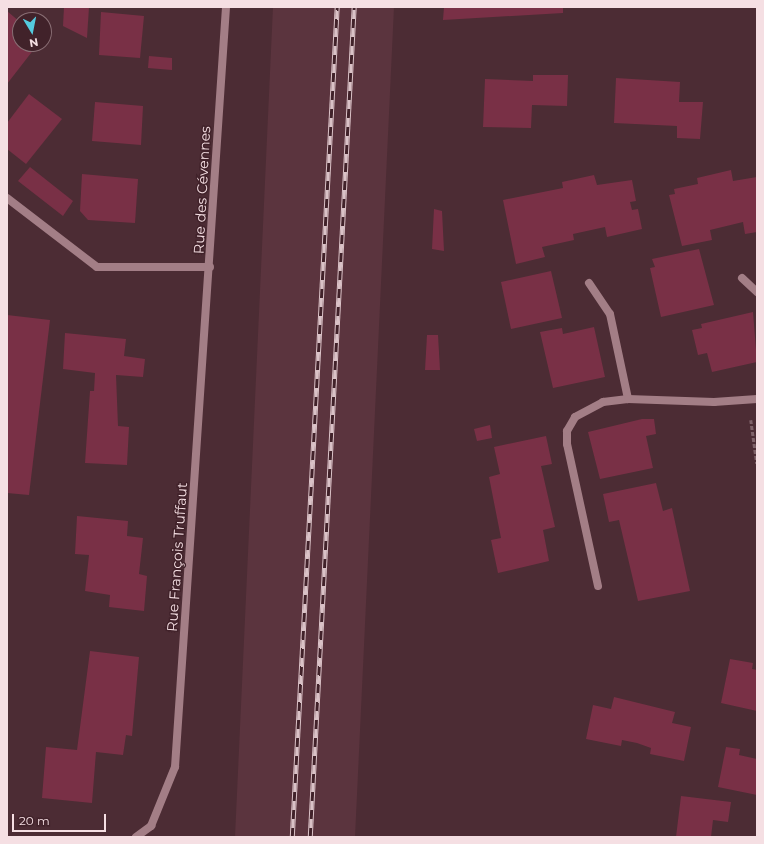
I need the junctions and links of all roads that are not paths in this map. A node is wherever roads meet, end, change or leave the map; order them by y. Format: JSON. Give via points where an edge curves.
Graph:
{"nodes":[{"id":1,"x":226,"y":7,"type":"edge"},
{"id":2,"x":7,"y":198,"type":"edge"},
{"id":3,"x":210,"y":267,"type":"junction"},
{"id":4,"x":742,"y":278,"type":"dead end"},
{"id":5,"x":589,"y":283,"type":"dead end"},
{"id":6,"x":757,"y":292,"type":"edge"},
{"id":7,"x":628,"y":398,"type":"junction"},
{"id":8,"x":753,"y":400,"type":"edge"},
{"id":9,"x":598,"y":586,"type":"dead end"},
{"id":10,"x":136,"y":837,"type":"edge"}],
"edges":[{"from":1,"to":3,"type":"street","name":"Rue des Cévennes"},
{"from":2,"to":3,"type":"street","name":"Rue des Cévennes","via":[[97,267]]},
{"from":3,"to":10,"type":"street","name":"Rue François Truffaut","via":[[175,767],[151,826]]},
{"from":4,"to":6,"type":"street"},
{"from":5,"to":7,"type":"street","via":[[610,314]]},
{"from":7,"to":8,"type":"street","via":[[714,402]]},
{"from":7,"to":9,"type":"street","via":[[603,402],[575,417],[567,431]]}]}
